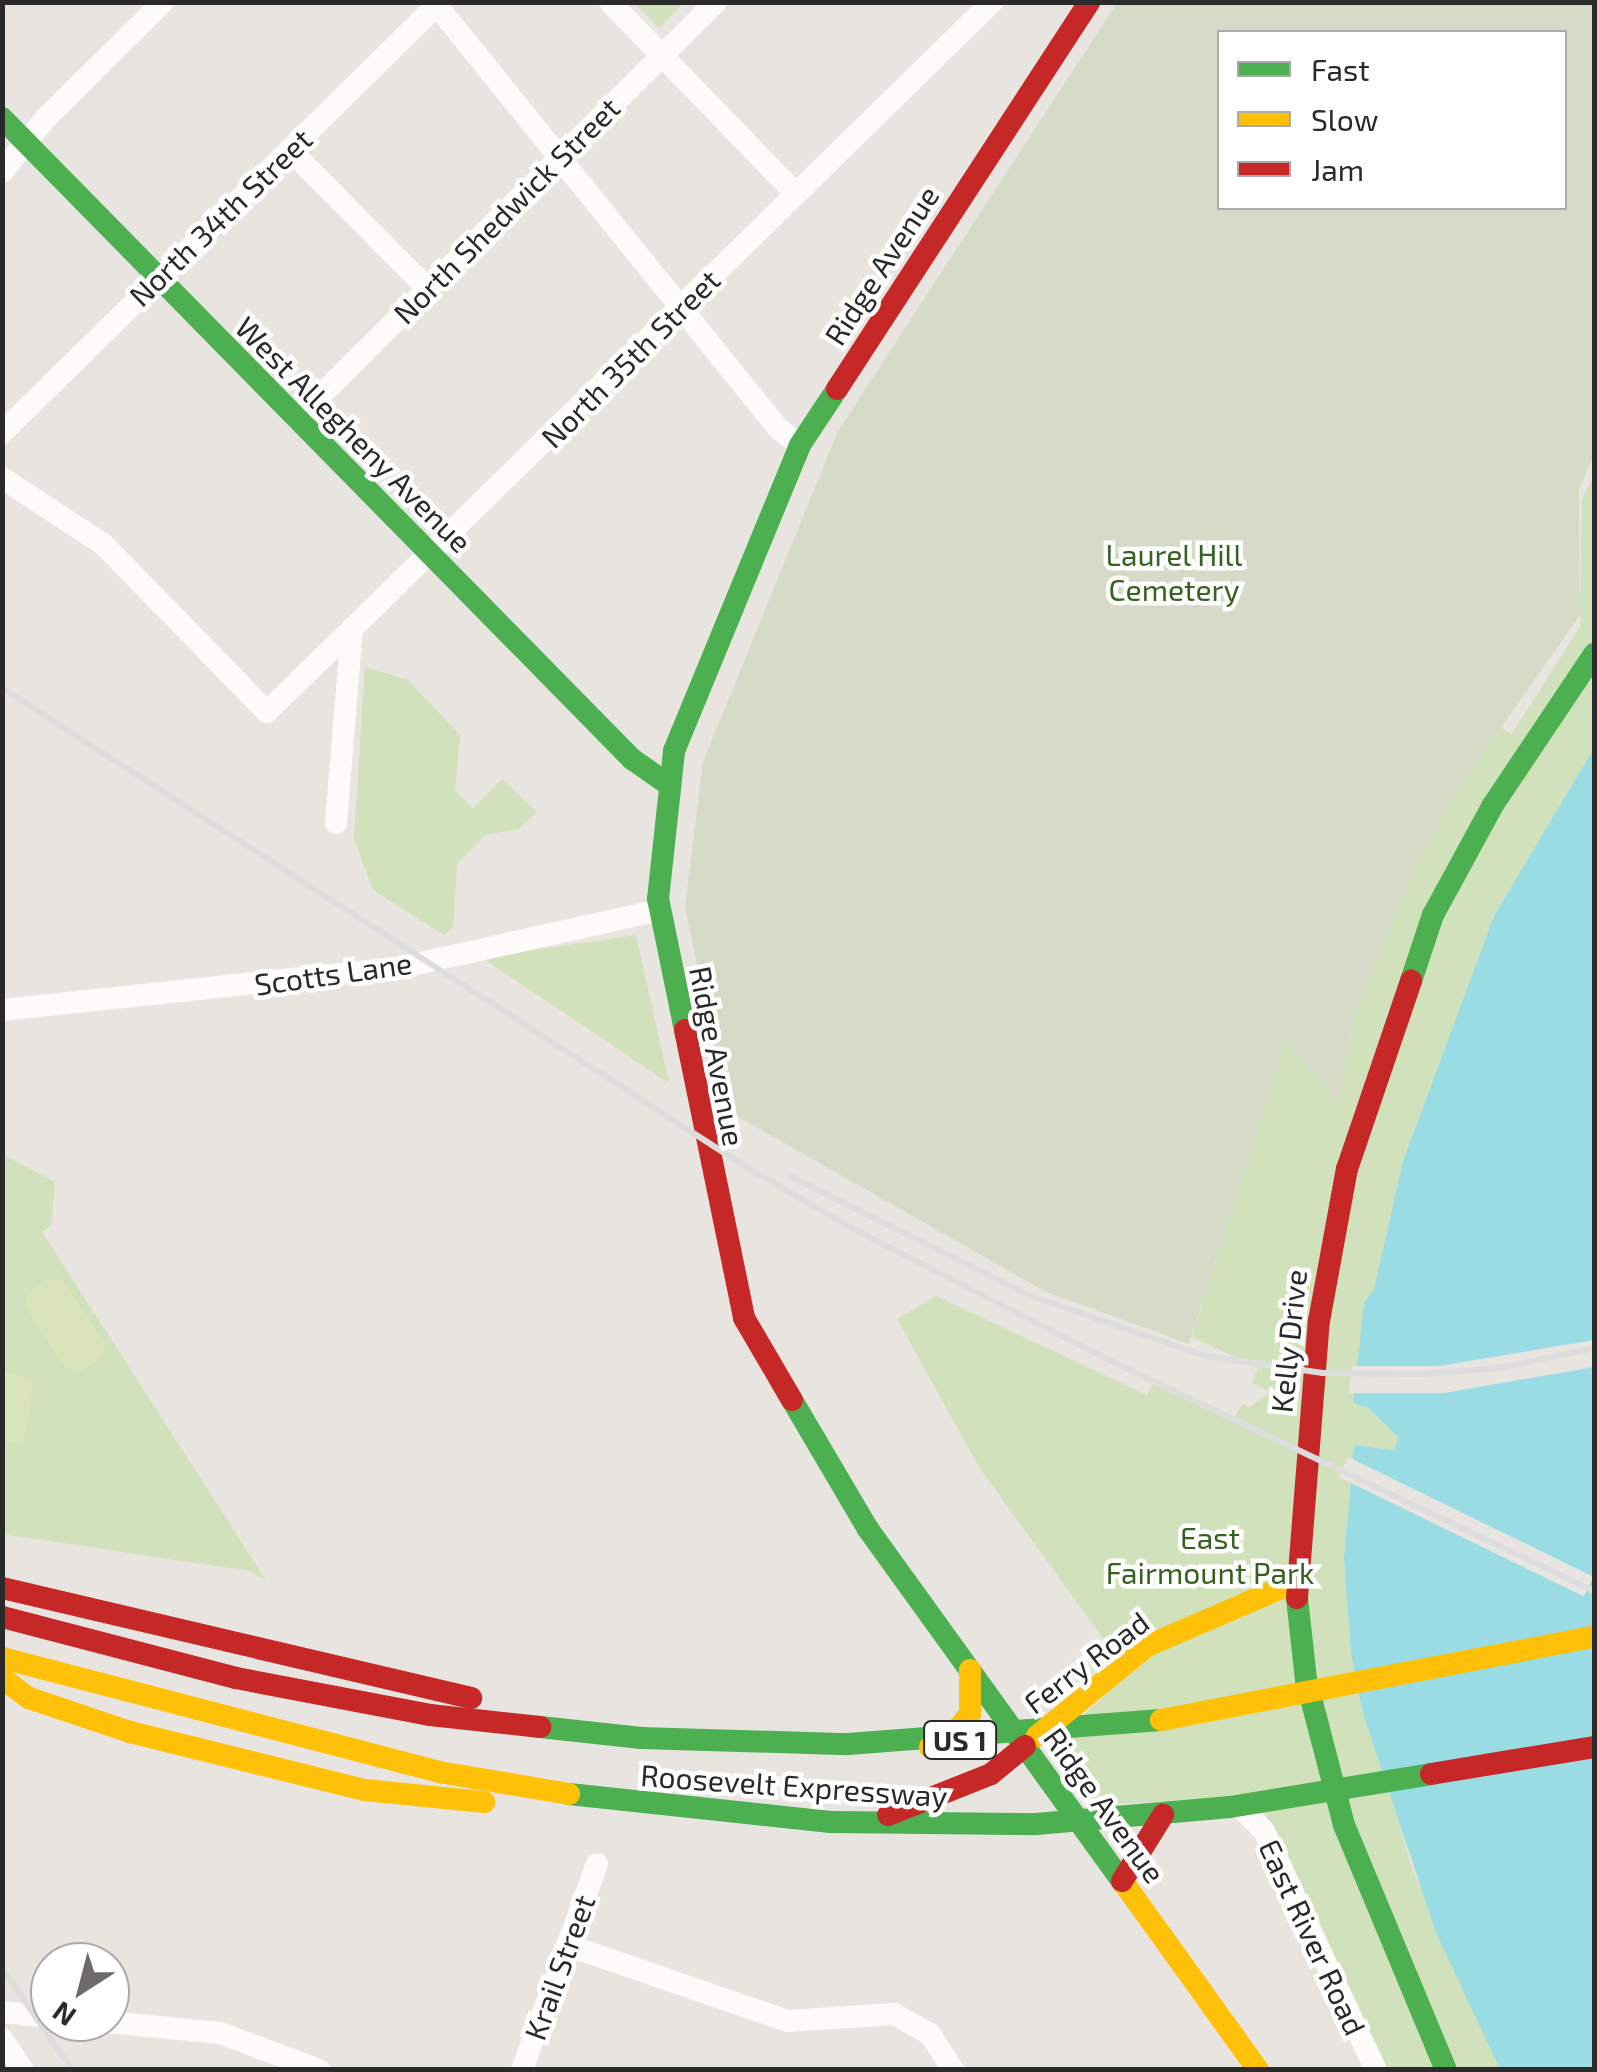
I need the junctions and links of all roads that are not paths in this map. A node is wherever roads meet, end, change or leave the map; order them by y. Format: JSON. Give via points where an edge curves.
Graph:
{"nodes":[{"id":1,"x":163,"y":2,"type":"edge"},
{"id":2,"x":610,"y":2,"type":"edge"},
{"id":3,"x":716,"y":2,"type":"edge"},
{"id":4,"x":992,"y":2,"type":"edge"},
{"id":5,"x":1089,"y":2,"type":"edge"},
{"id":6,"x":437,"y":4,"type":"edge"},
{"id":7,"x":662,"y":56,"type":"junction"},
{"id":8,"x":2,"y":118,"type":"edge"},
{"id":9,"x":28,"y":144,"type":"junction"},
{"id":10,"x":290,"y":150,"type":"junction"},
{"id":11,"x":560,"y":156,"type":"junction"},
{"id":12,"x":2,"y":172,"type":"edge"},
{"id":13,"x":796,"y":194,"type":"junction"},
{"id":14,"x":158,"y":276,"type":"junction"},
{"id":15,"x":428,"y":288,"type":"junction"},
{"id":16,"x":682,"y":308,"type":"junction"},
{"id":17,"x":297,"y":419,"type":"junction"},
{"id":18,"x":2,"y":433,"type":"edge"},
{"id":19,"x":800,"y":445,"type":"junction"},
{"id":20,"x":2,"y":478,"type":"edge"},
{"id":21,"x":431,"y":554,"type":"junction"},
{"id":22,"x":352,"y":629,"type":"junction"},
{"id":23,"x":1594,"y":654,"type":"edge"},
{"id":24,"x":668,"y":784,"type":"junction"},
{"id":25,"x":336,"y":823,"type":"dead end"},
{"id":26,"x":659,"y":910,"type":"junction"},
{"id":27,"x":2,"y":1010,"type":"edge"},
{"id":28,"x":1295,"y":1582,"type":"junction"},
{"id":29,"x":2,"y":1588,"type":"edge"},
{"id":30,"x":2,"y":1617,"type":"edge"},
{"id":31,"x":1594,"y":1637,"type":"edge"},
{"id":32,"x":2,"y":1658,"type":"edge"},
{"id":33,"x":970,"y":1670,"type":"junction"},
{"id":34,"x":2,"y":1678,"type":"edge"},
{"id":35,"x":1025,"y":1746,"type":"junction"},
{"id":36,"x":1594,"y":1747,"type":"edge"},
{"id":37,"x":926,"y":1748,"type":"junction"},
{"id":38,"x":1336,"y":1800,"type":"junction"},
{"id":39,"x":1244,"y":1810,"type":"junction"},
{"id":40,"x":1162,"y":1815,"type":"junction"},
{"id":41,"x":855,"y":1820,"type":"junction"},
{"id":42,"x":1078,"y":1820,"type":"junction"},
{"id":43,"x":597,"y":1864,"type":"dead end"},
{"id":44,"x":1122,"y":1881,"type":"junction"},
{"id":45,"x":567,"y":1945,"type":"junction"},
{"id":46,"x":2,"y":2012,"type":"edge"},
{"id":47,"x":30,"y":2015,"type":"edge"},
{"id":48,"x":130,"y":2024,"type":"edge"},
{"id":49,"x":2,"y":2039,"type":"edge"},
{"id":50,"x":289,"y":2064,"type":"edge"},
{"id":51,"x":23,"y":2070,"type":"edge"},
{"id":52,"x":319,"y":2070,"type":"edge"},
{"id":53,"x":522,"y":2070,"type":"edge"},
{"id":54,"x":953,"y":2070,"type":"edge"},
{"id":55,"x":1258,"y":2070,"type":"edge"},
{"id":56,"x":1376,"y":2070,"type":"edge"},
{"id":57,"x":1446,"y":2070,"type":"edge"}],
"edges":[{"from":1,"to":9,"type":"street"},
{"from":2,"to":7,"type":"street"},
{"from":3,"to":7,"type":"street","name":"North Shedwick Street"},
{"from":4,"to":13,"type":"street","name":"North 35th Street"},
{"from":5,"to":19,"type":"main road","name":"Ridge Avenue"},
{"from":6,"to":10,"type":"street","name":"North 34th Street"},
{"from":6,"to":11,"type":"street"},
{"from":7,"to":11,"type":"street","name":"North Shedwick Street"},
{"from":7,"to":13,"type":"street"},
{"from":8,"to":9,"type":"main road","name":"West Allegheny Avenue"},
{"from":9,"to":12,"type":"street"},
{"from":9,"to":14,"type":"main road","name":"West Allegheny Avenue"},
{"from":10,"to":14,"type":"street","name":"North 34th Street"},
{"from":10,"to":15,"type":"street"},
{"from":11,"to":15,"type":"street","name":"North Shedwick Street"},
{"from":11,"to":16,"type":"street"},
{"from":13,"to":16,"type":"street","name":"North 35th Street"},
{"from":14,"to":17,"type":"main road","name":"West Allegheny Avenue"},
{"from":14,"to":18,"type":"street","name":"North 34th Street"},
{"from":15,"to":17,"type":"street","name":"North Shedwick Street"},
{"from":16,"to":19,"type":"street","via":[[778,428]]},
{"from":16,"to":21,"type":"street","name":"North 35th Street"},
{"from":17,"to":21,"type":"main road","name":"West Allegheny Avenue"},
{"from":19,"to":24,"type":"main road","name":"Ridge Avenue","via":[[681,734]]},
{"from":20,"to":22,"type":"street","name":"North 35th Street","via":[[103,544],[267,712]]},
{"from":21,"to":22,"type":"street","name":"North 35th Street"},
{"from":21,"to":24,"type":"main road","name":"West Allegheny Avenue","via":[[632,759]]},
{"from":22,"to":25,"type":"street"},
{"from":23,"to":28,"type":"main road","name":"Kelly Drive","via":[[1448,884],[1347,1170],[1324,1271]]},
{"from":24,"to":26,"type":"main road","name":"Ridge Avenue"},
{"from":26,"to":27,"type":"street","name":"Scotts Lane","via":[[398,968]]},
{"from":26,"to":33,"type":"main road","name":"Ridge Avenue","via":[[738,1306],[848,1500]]},
{"from":28,"to":35,"type":"main road","name":"Ferry Road","via":[[1147,1646]]},
{"from":28,"to":38,"type":"main road","name":"Kelly Drive","via":[[1306,1679]]},
{"from":29,"to":37,"type":"main road","via":[[620,1733],[762,1750]]},
{"from":30,"to":31,"type":"main road","name":"Roosevelt Expressway","number":"US 1","via":[[320,1697],[642,1738],[953,1740],[1256,1706]]},
{"from":32,"to":36,"type":"main road","name":"Roosevelt Expressway","via":[[346,1751],[627,1804],[933,1826],[1230,1807]]},
{"from":33,"to":35,"type":"main road","name":"Ridge Avenue"},
{"from":33,"to":37,"type":"main road","via":[[970,1714],[953,1735]]},
{"from":34,"to":41,"type":"main road","via":[[29,1698],[112,1726],[404,1797]]},
{"from":35,"to":37,"type":"main road"},
{"from":35,"to":41,"type":"main road","name":"Ferry Road","via":[[1004,1768],[955,1791]]},
{"from":35,"to":42,"type":"main road","name":"Ridge Avenue"},
{"from":38,"to":39,"type":"main road"},
{"from":38,"to":57,"type":"main road","name":"Kelly Drive","via":[[1398,1968]]},
{"from":39,"to":40,"type":"main road"},
{"from":39,"to":56,"type":"street","name":"East River Road","via":[[1264,1831]]},
{"from":40,"to":42,"type":"main road"},
{"from":40,"to":44,"type":"main road"},
{"from":41,"to":42,"type":"main road"},
{"from":42,"to":44,"type":"main road","name":"Ridge Avenue"},
{"from":43,"to":45,"type":"street","name":"Krail Street"},
{"from":44,"to":55,"type":"main road","name":"Ridge Avenue"},
{"from":45,"to":53,"type":"street","name":"Krail Street"},
{"from":45,"to":54,"type":"street","via":[[788,2022],[894,2014],[930,2034]]},
{"from":46,"to":47,"type":"street"},
{"from":48,"to":50,"type":"street","via":[[213,2032]]},
{"from":49,"to":51,"type":"street"},
{"from":50,"to":52,"type":"street"}]}
